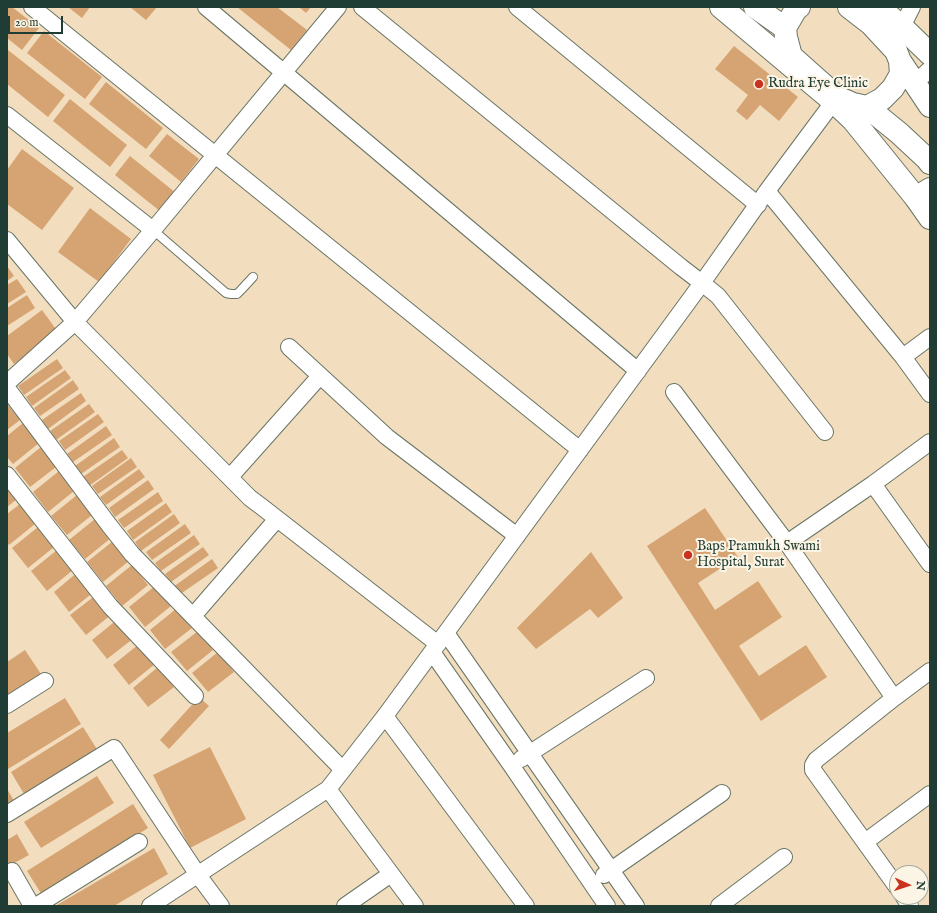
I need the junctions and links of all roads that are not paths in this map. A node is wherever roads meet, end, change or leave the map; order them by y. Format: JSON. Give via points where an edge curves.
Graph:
{"nodes":[{"id":1,"x":32,"y":7,"type":"edge"},
{"id":2,"x":206,"y":7,"type":"edge"},
{"id":3,"x":338,"y":7,"type":"edge"},
{"id":4,"x":362,"y":7,"type":"edge"},
{"id":5,"x":517,"y":7,"type":"edge"},
{"id":6,"x":721,"y":7,"type":"edge"},
{"id":7,"x":755,"y":7,"type":"edge"},
{"id":8,"x":799,"y":7,"type":"edge"},
{"id":9,"x":850,"y":7,"type":"edge"},
{"id":10,"x":879,"y":7,"type":"edge"},
{"id":11,"x":912,"y":7,"type":"edge"},
{"id":12,"x":775,"y":19,"type":"edge"},
{"id":13,"x":902,"y":27,"type":"junction"},
{"id":14,"x":930,"y":54,"type":"edge"},
{"id":15,"x":900,"y":61,"type":"junction"},
{"id":16,"x":284,"y":72,"type":"junction"},
{"id":17,"x":922,"y":76,"type":"edge"},
{"id":18,"x":835,"y":99,"type":"junction"},
{"id":19,"x":867,"y":106,"type":"junction"},
{"id":20,"x":930,"y":106,"type":"edge"},
{"id":21,"x":7,"y":115,"type":"edge"},
{"id":22,"x":214,"y":155,"type":"junction"},
{"id":23,"x":930,"y":164,"type":"edge"},
{"id":24,"x":766,"y":191,"type":"junction"},
{"id":25,"x":923,"y":194,"type":"edge"},
{"id":26,"x":758,"y":204,"type":"junction"},
{"id":27,"x":930,"y":218,"type":"edge"},
{"id":28,"x":153,"y":230,"type":"junction"},
{"id":29,"x":7,"y":240,"type":"edge"},
{"id":30,"x":254,"y":277,"type":"dead end"},
{"id":31,"x":702,"y":283,"type":"junction"},
{"id":32,"x":75,"y":322,"type":"junction"},
{"id":33,"x":930,"y":336,"type":"edge"},
{"id":34,"x":289,"y":347,"type":"dead end"},
{"id":35,"x":903,"y":357,"type":"junction"},
{"id":36,"x":638,"y":370,"type":"junction"},
{"id":37,"x":320,"y":376,"type":"junction"},
{"id":38,"x":7,"y":383,"type":"edge"},
{"id":39,"x":7,"y":388,"type":"edge"},
{"id":40,"x":674,"y":392,"type":"dead end"},
{"id":41,"x":930,"y":394,"type":"edge"},
{"id":42,"x":825,"y":432,"type":"dead end"},
{"id":43,"x":930,"y":442,"type":"edge"},
{"id":44,"x":580,"y":450,"type":"junction"},
{"id":45,"x":7,"y":475,"type":"edge"},
{"id":46,"x":230,"y":477,"type":"junction"},
{"id":47,"x":873,"y":484,"type":"junction"},
{"id":48,"x":276,"y":519,"type":"junction"},
{"id":49,"x":517,"y":536,"type":"junction"},
{"id":50,"x":787,"y":543,"type":"junction"},
{"id":51,"x":930,"y":564,"type":"edge"},
{"id":52,"x":193,"y":616,"type":"junction"},
{"id":53,"x":439,"y":643,"type":"junction"},
{"id":54,"x":930,"y":671,"type":"edge"},
{"id":55,"x":646,"y":678,"type":"dead end"},
{"id":56,"x":45,"y":681,"type":"dead end"},
{"id":57,"x":195,"y":696,"type":"dead end"},
{"id":58,"x":894,"y":698,"type":"junction"},
{"id":59,"x":7,"y":705,"type":"edge"},
{"id":60,"x":385,"y":716,"type":"junction"},
{"id":61,"x":530,"y":753,"type":"junction"},
{"id":62,"x":511,"y":765,"type":"junction"},
{"id":63,"x":342,"y":770,"type":"junction"},
{"id":64,"x":328,"y":788,"type":"junction"},
{"id":65,"x":722,"y":793,"type":"dead end"},
{"id":66,"x":930,"y":794,"type":"edge"},
{"id":67,"x":7,"y":814,"type":"edge"},
{"id":68,"x":139,"y":842,"type":"dead end"},
{"id":69,"x":865,"y":842,"type":"junction"},
{"id":70,"x":784,"y":857,"type":"dead end"},
{"id":71,"x":611,"y":870,"type":"junction"},
{"id":72,"x":12,"y":871,"type":"dead end"},
{"id":73,"x":391,"y":874,"type":"junction"},
{"id":74,"x":198,"y":875,"type":"junction"},
{"id":75,"x":889,"y":876,"type":"edge"},
{"id":76,"x":592,"y":884,"type":"junction"},
{"id":77,"x":32,"y":906,"type":"edge"},
{"id":78,"x":36,"y":906,"type":"edge"},
{"id":79,"x":150,"y":906,"type":"edge"},
{"id":80,"x":221,"y":906,"type":"edge"},
{"id":81,"x":345,"y":906,"type":"edge"},
{"id":82,"x":415,"y":906,"type":"edge"},
{"id":83,"x":526,"y":906,"type":"edge"},
{"id":84,"x":607,"y":906,"type":"edge"},
{"id":85,"x":636,"y":906,"type":"edge"},
{"id":86,"x":719,"y":906,"type":"edge"}],
"edges":[{"from":1,"to":22,"type":"street"},
{"from":2,"to":16,"type":"street"},
{"from":3,"to":16,"type":"street"},
{"from":4,"to":31,"type":"street"},
{"from":5,"to":26,"type":"street"},
{"from":6,"to":18,"type":"main road"},
{"from":7,"to":12,"type":"main road"},
{"from":8,"to":12,"type":"main road"},
{"from":9,"to":15,"type":"main road","via":[[871,24],[896,51]]},
{"from":10,"to":13,"type":"main road"},
{"from":11,"to":13,"type":"street"},
{"from":12,"to":18,"type":"main road","via":[[786,37],[791,56]]},
{"from":13,"to":14,"type":"main road"},
{"from":15,"to":17,"type":"main road"},
{"from":15,"to":19,"type":"main road","via":[[901,74],[893,88],[882,99]]},
{"from":16,"to":22,"type":"street"},
{"from":16,"to":36,"type":"street"},
{"from":17,"to":20,"type":"main road"},
{"from":18,"to":19,"type":"main road"},
{"from":18,"to":24,"type":"street"},
{"from":18,"to":25,"type":"main road"},
{"from":19,"to":23,"type":"main road","via":[[899,132]]},
{"from":21,"to":28,"type":"street"},
{"from":22,"to":28,"type":"street"},
{"from":22,"to":44,"type":"street"},
{"from":24,"to":26,"type":"street"},
{"from":24,"to":35,"type":"street"},
{"from":25,"to":27,"type":"main road"},
{"from":26,"to":31,"type":"street"},
{"from":28,"to":30,"type":"lane","via":[[226,293],[237,294]]},
{"from":28,"to":32,"type":"street"},
{"from":29,"to":32,"type":"street"},
{"from":31,"to":36,"type":"street"},
{"from":31,"to":42,"type":"street","via":[[718,296]]},
{"from":32,"to":38,"type":"street"},
{"from":32,"to":46,"type":"street"},
{"from":33,"to":35,"type":"street"},
{"from":34,"to":37,"type":"street"},
{"from":35,"to":41,"type":"street"},
{"from":36,"to":44,"type":"street"},
{"from":37,"to":46,"type":"street"},
{"from":37,"to":49,"type":"street","via":[[388,437]]},
{"from":39,"to":52,"type":"street","via":[[120,540]]},
{"from":40,"to":50,"type":"street"},
{"from":43,"to":47,"type":"street"},
{"from":44,"to":49,"type":"street"},
{"from":45,"to":57,"type":"street","via":[[110,606]]},
{"from":46,"to":48,"type":"street","via":[[250,498]]},
{"from":47,"to":50,"type":"street"},
{"from":47,"to":51,"type":"street"},
{"from":48,"to":52,"type":"street"},
{"from":48,"to":53,"type":"street"},
{"from":49,"to":53,"type":"street"},
{"from":50,"to":58,"type":"street"},
{"from":52,"to":63,"type":"street"},
{"from":53,"to":60,"type":"street"},
{"from":53,"to":61,"type":"street"},
{"from":53,"to":62,"type":"street"},
{"from":54,"to":58,"type":"street"},
{"from":55,"to":61,"type":"street"},
{"from":56,"to":59,"type":"street"},
{"from":58,"to":69,"type":"street","via":[[813,765],[813,770]]},
{"from":60,"to":63,"type":"street"},
{"from":60,"to":83,"type":"street"},
{"from":61,"to":62,"type":"street"},
{"from":61,"to":71,"type":"street"},
{"from":62,"to":76,"type":"street"},
{"from":63,"to":64,"type":"street"},
{"from":64,"to":73,"type":"street"},
{"from":64,"to":74,"type":"street"},
{"from":65,"to":71,"type":"street"},
{"from":66,"to":69,"type":"street"},
{"from":67,"to":74,"type":"street","via":[[114,748]]},
{"from":68,"to":78,"type":"street"},
{"from":69,"to":75,"type":"street"},
{"from":70,"to":86,"type":"street"},
{"from":71,"to":76,"type":"street"},
{"from":71,"to":85,"type":"street"},
{"from":72,"to":77,"type":"street"},
{"from":73,"to":81,"type":"street"},
{"from":73,"to":82,"type":"street"},
{"from":74,"to":79,"type":"street"},
{"from":74,"to":80,"type":"street"},
{"from":76,"to":84,"type":"street"}]}
